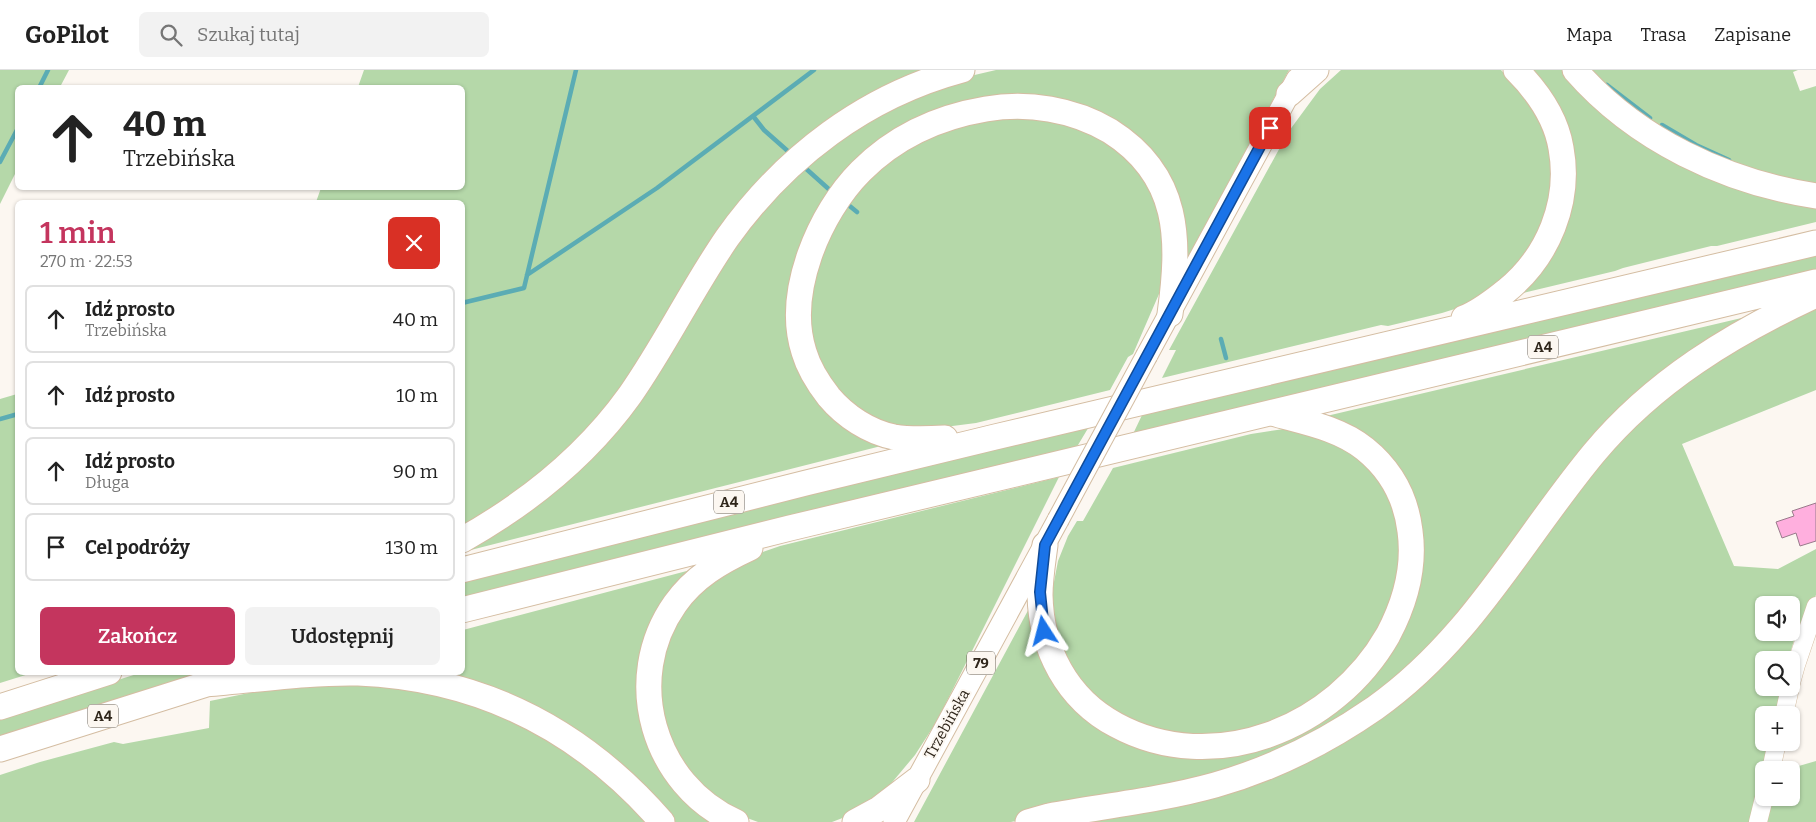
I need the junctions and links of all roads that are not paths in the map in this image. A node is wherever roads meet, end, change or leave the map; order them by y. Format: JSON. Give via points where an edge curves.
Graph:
{"nodes":[{"id":1,"x":962,"y":70,"type":"edge"},
{"id":2,"x":1302,"y":70,"type":"edge"},
{"id":3,"x":1316,"y":70,"type":"edge"},
{"id":4,"x":1516,"y":70,"type":"edge"},
{"id":5,"x":1575,"y":70,"type":"edge"},
{"id":6,"x":1289,"y":94,"type":"junction"},
{"id":7,"x":1816,"y":196,"type":"edge"},
{"id":8,"x":1816,"y":243,"type":"edge"},
{"id":9,"x":1816,"y":282,"type":"edge"},
{"id":10,"x":1816,"y":296,"type":"edge"},
{"id":11,"x":1170,"y":314,"type":"junction"},
{"id":12,"x":1418,"y":336,"type":"junction"},
{"id":13,"x":1270,"y":412,"type":"junction"},
{"id":14,"x":995,"y":437,"type":"junction"},
{"id":15,"x":790,"y":528,"type":"junction"},
{"id":16,"x":465,"y":538,"type":"edge"},
{"id":17,"x":1045,"y":545,"type":"junction"},
{"id":18,"x":465,"y":569,"type":"edge"},
{"id":19,"x":1816,"y":606,"type":"edge"},
{"id":20,"x":465,"y":609,"type":"edge"},
{"id":21,"x":1800,"y":651,"type":"edge"},
{"id":22,"x":100,"y":675,"type":"edge"},
{"id":23,"x":234,"y":675,"type":"edge"},
{"id":24,"x":316,"y":675,"type":"edge"},
{"id":25,"x":385,"y":675,"type":"edge"},
{"id":26,"x":206,"y":684,"type":"junction"},
{"id":27,"x":0,"y":707,"type":"edge"},
{"id":28,"x":0,"y":749,"type":"edge"},
{"id":29,"x":917,"y":780,"type":"junction"},
{"id":30,"x":1762,"y":806,"type":"edge"},
{"id":31,"x":662,"y":822,"type":"edge"},
{"id":32,"x":736,"y":822,"type":"edge"},
{"id":33,"x":855,"y":822,"type":"edge"},
{"id":34,"x":894,"y":822,"type":"edge"},
{"id":35,"x":1028,"y":822,"type":"edge"},
{"id":36,"x":1758,"y":822,"type":"edge"}],
"edges":[{"from":1,"to":16,"type":"highway","via":[[876,104],[839,127],[789,166],[727,239],[649,366],[602,429],[534,493]]},
{"from":2,"to":6,"type":"main road","number":"79"},
{"from":3,"to":6,"type":"highway"},
{"from":4,"to":12,"type":"highway","via":[[1546,107],[1561,147],[1563,182],[1555,224],[1546,243],[1520,279],[1472,315]]},
{"from":5,"to":7,"type":"highway","via":[[1615,109],[1665,143],[1712,167],[1753,182]]},
{"from":6,"to":11,"type":"main road","number":"79"},
{"from":8,"to":12,"type":"highway","number":"A4"},
{"from":9,"to":13,"type":"highway","number":"A4"},
{"from":10,"to":35,"type":"highway","via":[[1775,314],[1718,346],[1682,370],[1639,406],[1579,471],[1460,631],[1438,655],[1376,708],[1307,749],[1245,775],[1184,792]]},
{"from":11,"to":14,"type":"highway","via":[[1176,250],[1171,210],[1152,171],[1119,137],[1087,119],[1070,114],[1013,107],[973,111],[952,117],[914,131],[899,141],[855,178],[820,229],[809,258],[802,292],[799,328],[803,351],[813,375],[832,400],[851,418],[876,432],[908,439]]},
{"from":11,"to":17,"type":"main road","name":"Trzebińska","number":"79","bridge":true},
{"from":12,"to":14,"type":"highway","number":"A4"},
{"from":13,"to":15,"type":"highway","number":"A4"},
{"from":13,"to":17,"type":"highway","via":[[1335,432],[1350,439],[1379,462],[1402,498],[1411,536],[1412,554],[1406,589],[1382,644],[1350,685],[1311,716],[1263,736],[1208,746],[1144,738],[1105,719],[1073,692],[1052,656],[1041,609]]},
{"from":14,"to":18,"type":"highway","number":"A4"},
{"from":15,"to":20,"type":"highway","number":"A4"},
{"from":15,"to":32,"type":"highway","via":[[722,561],[698,578],[666,618],[649,667],[651,716],[672,766],[699,798]]},
{"from":17,"to":29,"type":"main road","name":"Trzebińska","number":"79"},
{"from":19,"to":21,"type":"street"},
{"from":22,"to":27,"type":"highway"},
{"from":23,"to":26,"type":"highway","number":"A4"},
{"from":24,"to":26,"type":"highway"},
{"from":25,"to":31,"type":"highway","via":[[457,688],[518,710],[566,736],[616,776]]},
{"from":26,"to":28,"type":"highway","number":"A4"},
{"from":29,"to":33,"type":"highway"},
{"from":29,"to":34,"type":"main road","name":"Trzebińska","number":"79"},
{"from":30,"to":36,"type":"street"}]}
